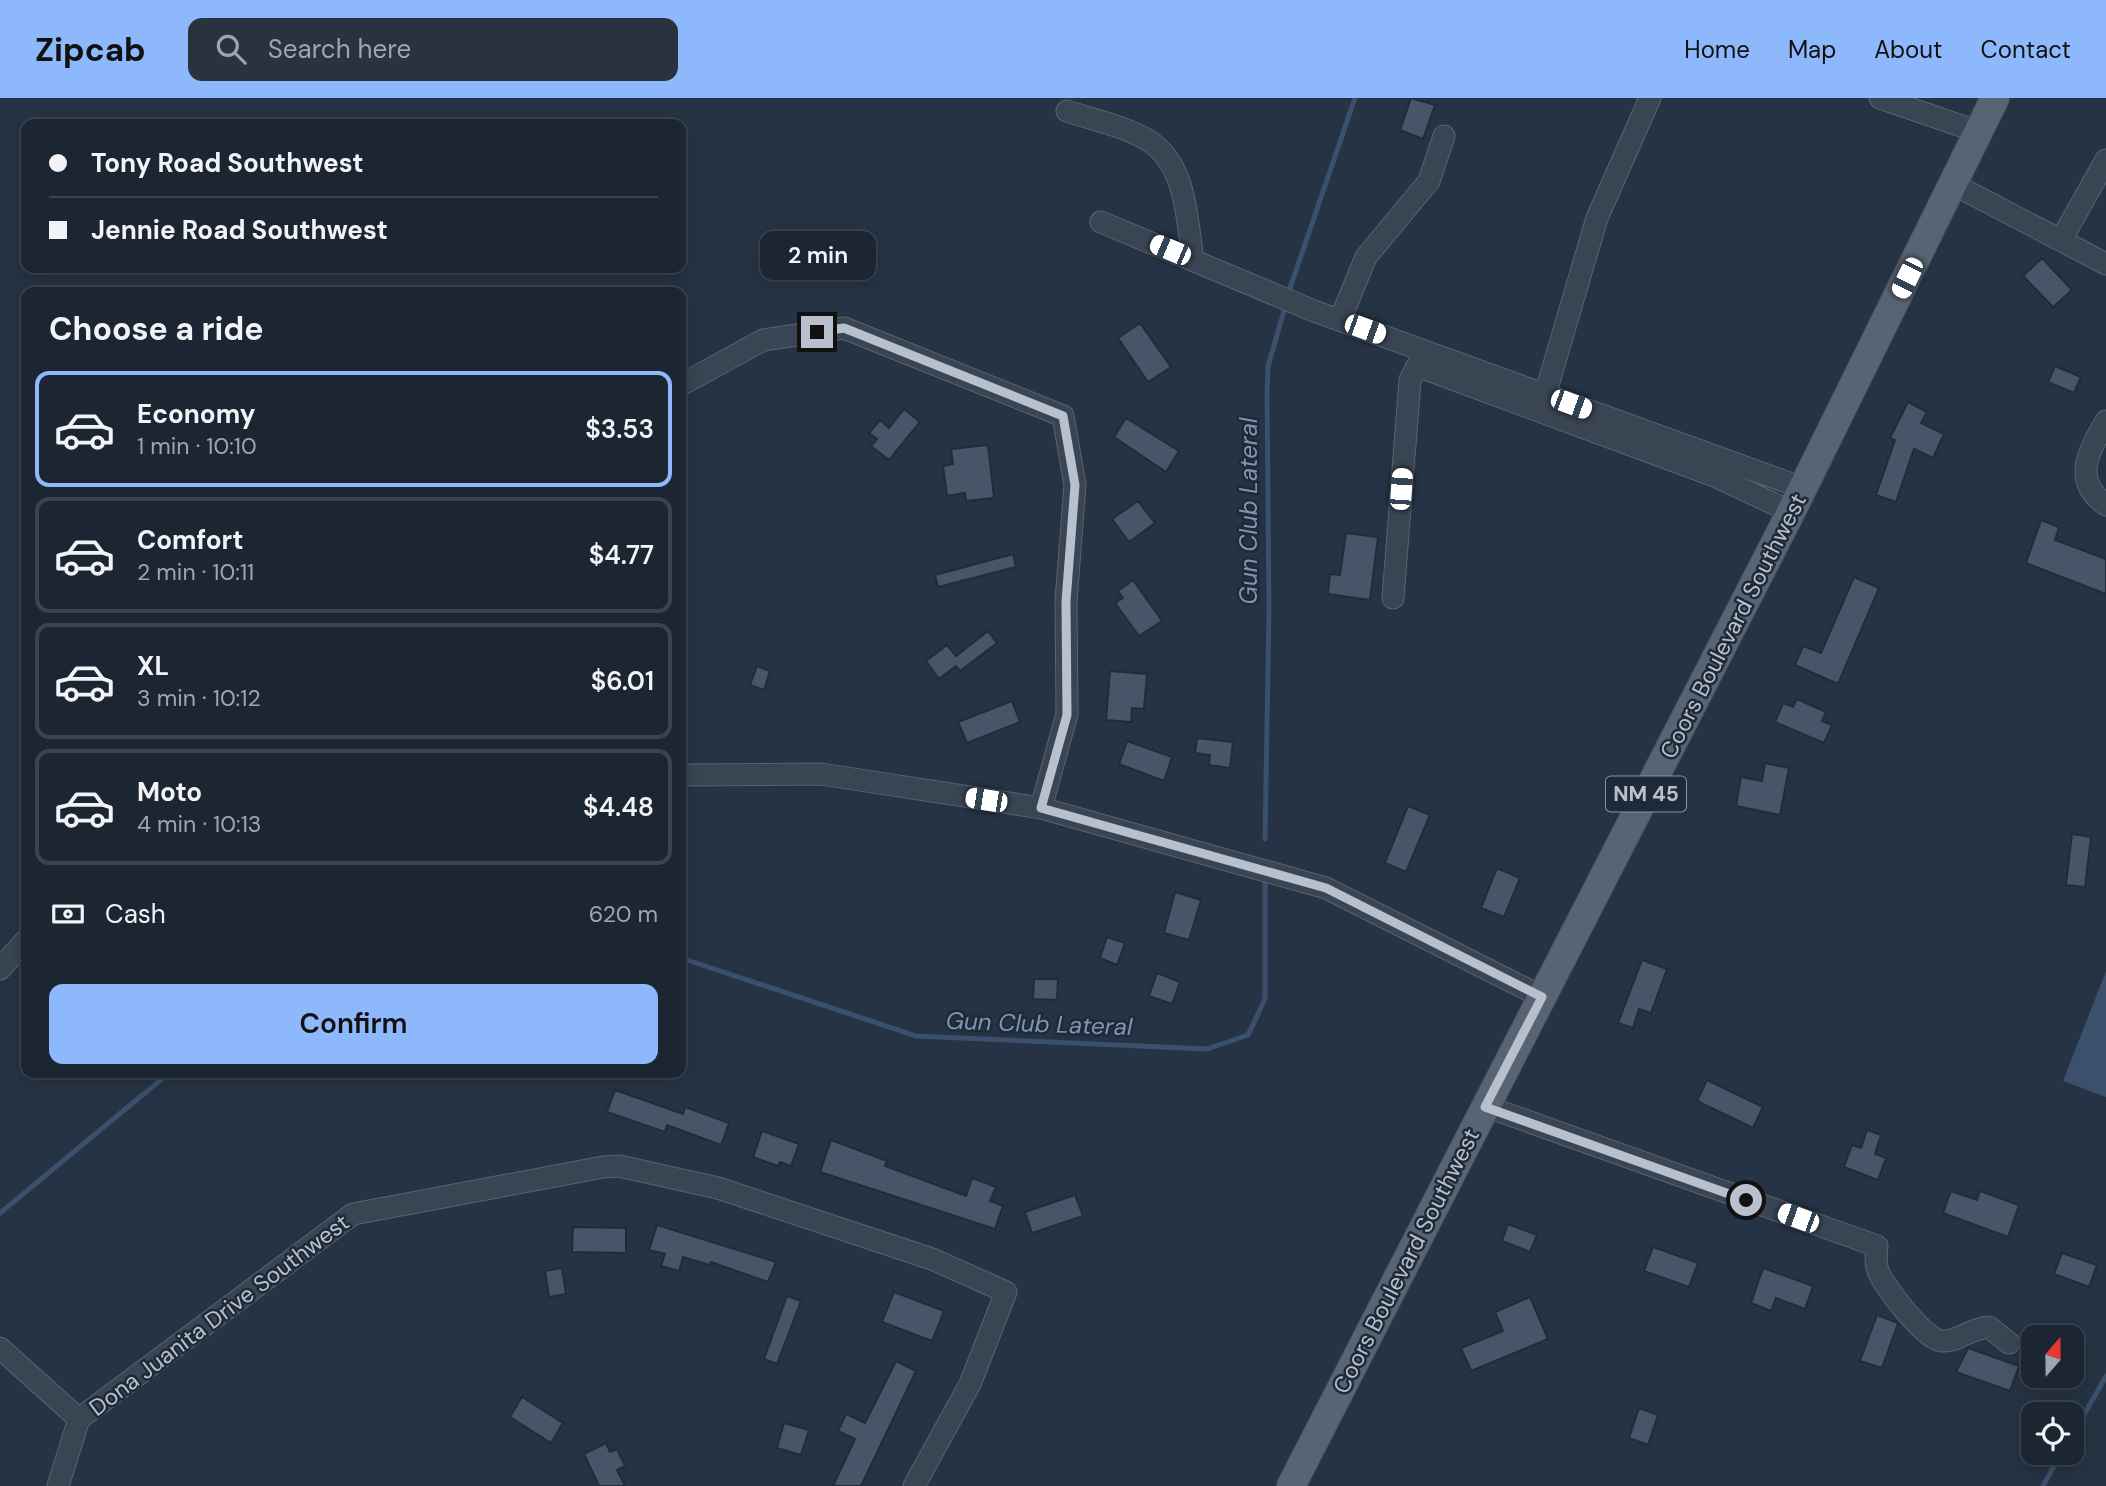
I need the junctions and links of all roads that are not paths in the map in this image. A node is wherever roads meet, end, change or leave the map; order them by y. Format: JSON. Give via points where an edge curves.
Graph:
{"nodes":[{"id":1,"x":1650,"y":98,"type":"edge"},
{"id":2,"x":1880,"y":98,"type":"edge"},
{"id":3,"x":1995,"y":98,"type":"edge"},
{"id":4,"x":1067,"y":111,"type":"dead end"},
{"id":5,"x":1979,"y":132,"type":"junction"},
{"id":6,"x":1444,"y":136,"type":"dead end"},
{"id":7,"x":2106,"y":160,"type":"edge"},
{"id":8,"x":1953,"y":184,"type":"junction"},
{"id":9,"x":1101,"y":222,"type":"dead end"},
{"id":10,"x":2061,"y":240,"type":"junction"},
{"id":11,"x":1193,"y":260,"type":"junction"},
{"id":12,"x":2106,"y":264,"type":"edge"},
{"id":13,"x":1340,"y":320,"type":"junction"},
{"id":14,"x":686,"y":382,"type":"edge"},
{"id":15,"x":1545,"y":395,"type":"junction"},
{"id":16,"x":2106,"y":421,"type":"edge"},
{"id":17,"x":1797,"y":500,"type":"junction"},
{"id":18,"x":2106,"y":505,"type":"edge"},
{"id":19,"x":1393,"y":598,"type":"dead end"},
{"id":20,"x":686,"y":775,"type":"edge"},
{"id":21,"x":1041,"y":808,"type":"junction"},
{"id":22,"x":21,"y":946,"type":"edge"},
{"id":23,"x":0,"y":970,"type":"edge"},
{"id":24,"x":1542,"y":997,"type":"junction"},
{"id":25,"x":1485,"y":1107,"type":"junction"},
{"id":26,"x":2009,"y":1343,"type":"dead end"},
{"id":27,"x":0,"y":1348,"type":"edge"},
{"id":28,"x":79,"y":1419,"type":"junction"},
{"id":29,"x":58,"y":1486,"type":"edge"},
{"id":30,"x":914,"y":1486,"type":"edge"},
{"id":31,"x":1291,"y":1486,"type":"edge"}],
"edges":[{"from":1,"to":15,"type":"street","via":[[1598,218]]},
{"from":2,"to":5,"type":"street"},
{"from":3,"to":5,"type":"main road","name":"Coors Boulevard Southwest","number":"NM 45"},
{"from":4,"to":11,"type":"street","via":[[1150,142],[1171,165],[1184,196]]},
{"from":5,"to":8,"type":"main road","name":"Coors Boulevard Southwest","number":"NM 45"},
{"from":6,"to":13,"type":"street","via":[[1429,181],[1366,257]]},
{"from":7,"to":10,"type":"street"},
{"from":8,"to":10,"type":"street"},
{"from":8,"to":17,"type":"main road","name":"Coors Boulevard Southwest","number":"NM 45"},
{"from":9,"to":11,"type":"street"},
{"from":10,"to":12,"type":"street"},
{"from":11,"to":13,"type":"street"},
{"from":13,"to":15,"type":"street"},
{"from":14,"to":21,"type":"street","via":[[763,340],[844,328],[1063,416],[1075,485],[1066,601],[1067,715]]},
{"from":15,"to":17,"type":"street"},
{"from":16,"to":18,"type":"street","via":[[2084,465],[2084,477]]},
{"from":17,"to":19,"type":"street","via":[[1717,477],[1417,366],[1410,380]]},
{"from":17,"to":24,"type":"main road","name":"Coors Boulevard Southwest","number":"NM 45"},
{"from":20,"to":21,"type":"street","via":[[821,774]]},
{"from":21,"to":24,"type":"street","via":[[1326,888]]},
{"from":22,"to":23,"type":"street"},
{"from":24,"to":25,"type":"main road","name":"Coors Boulevard Southwest","number":"NM 45"},
{"from":25,"to":26,"type":"street","via":[[1877,1246],[1879,1273],[1931,1338],[1941,1342],[1974,1328],[1989,1327]]},
{"from":25,"to":31,"type":"main road","name":"Coors Boulevard Southwest","number":"NM 45"},
{"from":27,"to":28,"type":"street"},
{"from":28,"to":29,"type":"street"},
{"from":28,"to":30,"type":"street","name":"Dona Juanita Drive Southwest","via":[[353,1214],[619,1167],[718,1188],[932,1259],[1006,1292],[970,1384]]}]}
